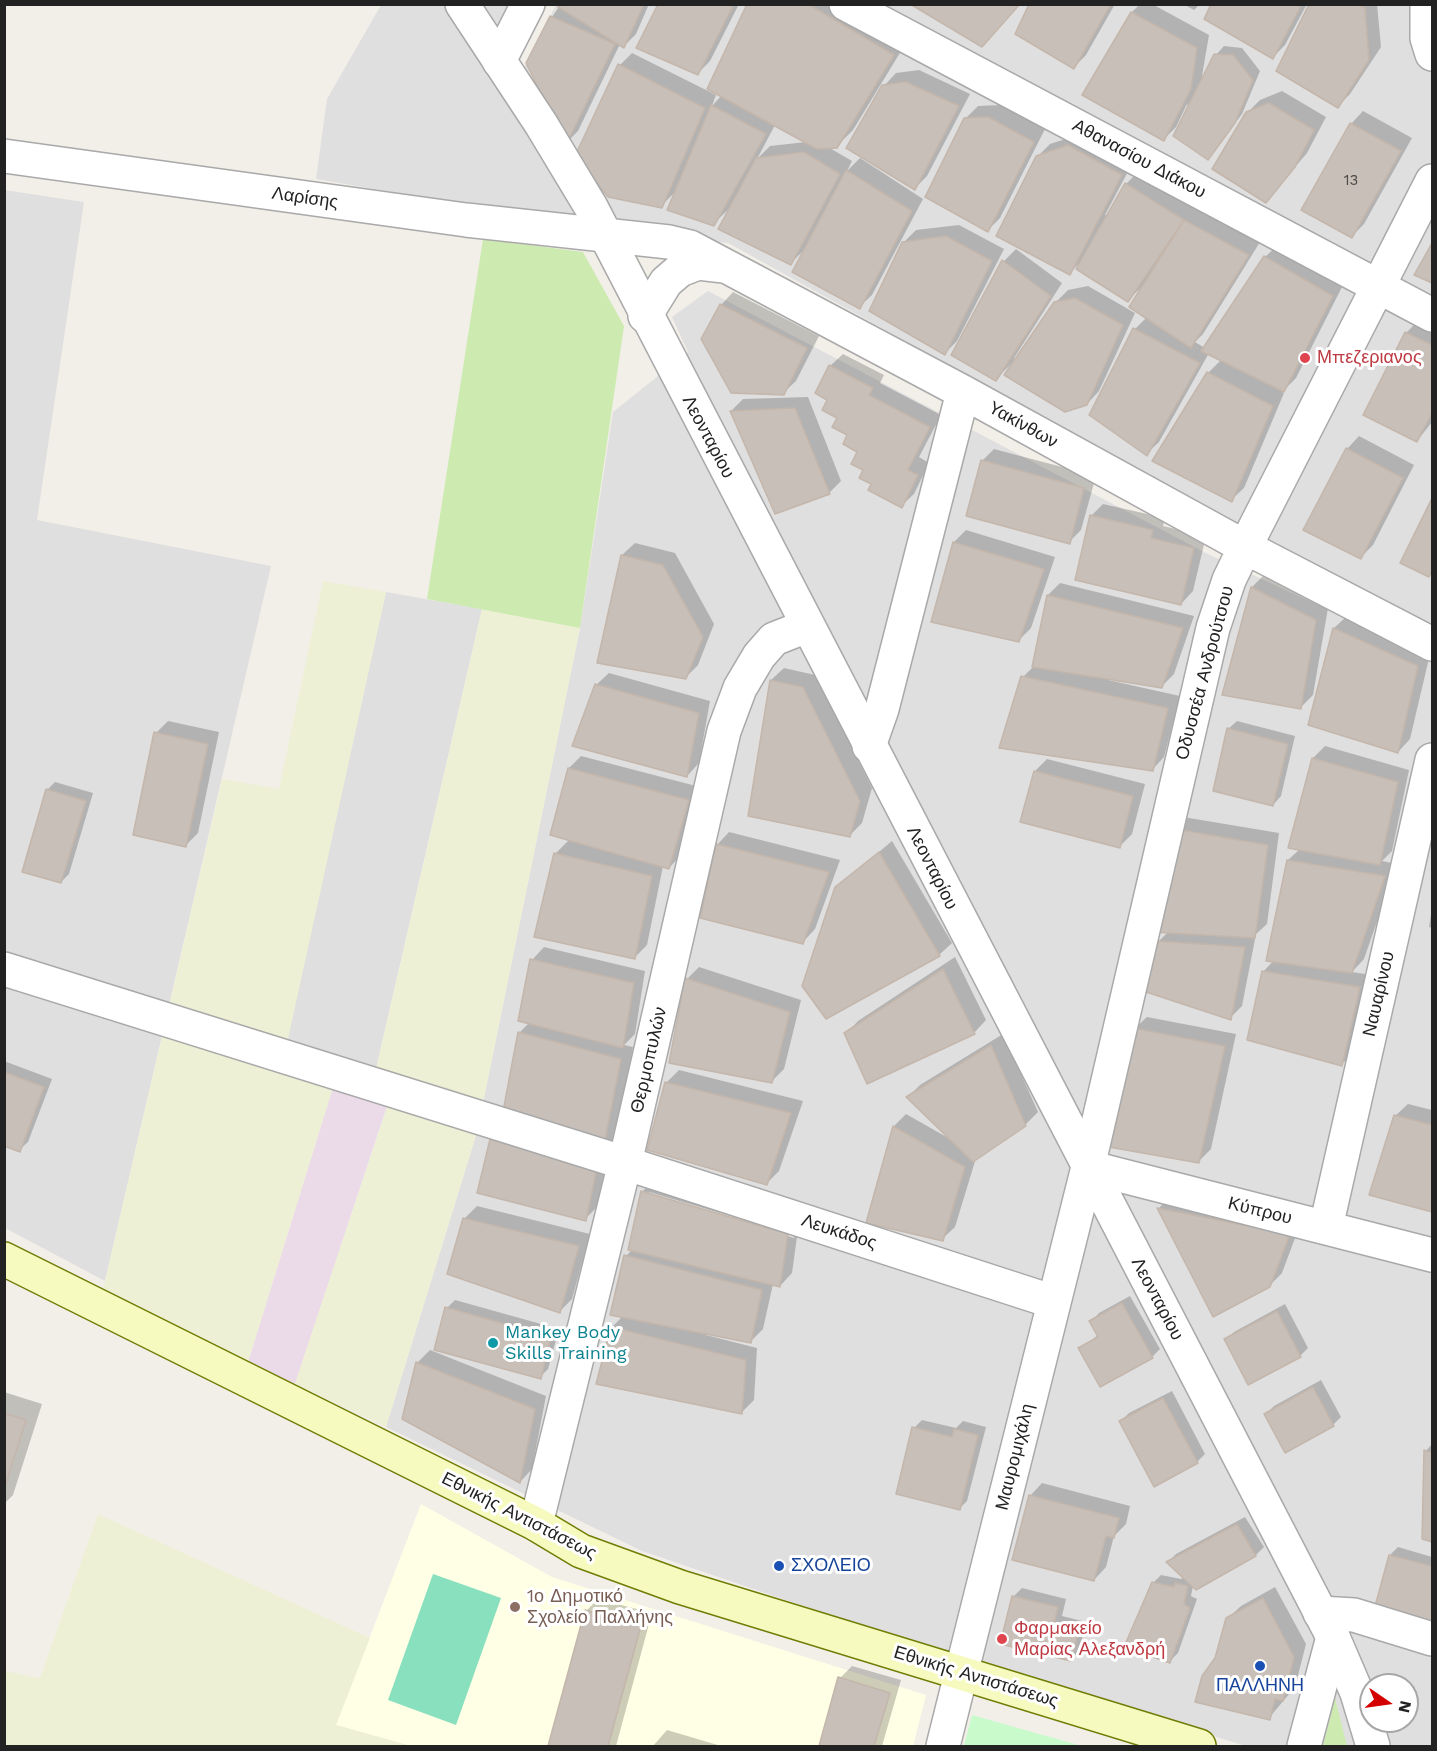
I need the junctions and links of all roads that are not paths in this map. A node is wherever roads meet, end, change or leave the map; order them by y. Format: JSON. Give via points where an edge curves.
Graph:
{"nodes":[{"id":1,"x":462,"y":4,"type":"edge"},
{"id":2,"x":528,"y":4,"type":"edge"},
{"id":3,"x":846,"y":4,"type":"edge"},
{"id":4,"x":1427,"y":4,"type":"edge"},
{"id":5,"x":1432,"y":54,"type":"edge"},
{"id":6,"x":499,"y":61,"type":"junction"},
{"id":7,"x":4,"y":156,"type":"edge"},
{"id":8,"x":1432,"y":181,"type":"edge"},
{"id":9,"x":605,"y":235,"type":"junction"},
{"id":10,"x":725,"y":267,"type":"junction"},
{"id":11,"x":1378,"y":285,"type":"junction"},
{"id":12,"x":1432,"y":315,"type":"edge"},
{"id":13,"x":645,"y":316,"type":"junction"},
{"id":14,"x":963,"y":392,"type":"junction"},
{"id":15,"x":1245,"y":547,"type":"junction"},
{"id":16,"x":807,"y":626,"type":"junction"},
{"id":17,"x":1432,"y":644,"type":"edge"},
{"id":18,"x":869,"y":746,"type":"junction"},
{"id":19,"x":1432,"y":760,"type":"edge"},
{"id":20,"x":4,"y":969,"type":"edge"},
{"id":21,"x":1101,"y":1111,"type":"junction"},
{"id":22,"x":1064,"y":1121,"type":"junction"},
{"id":23,"x":625,"y":1163,"type":"junction"},
{"id":24,"x":1088,"y":1167,"type":"junction"},
{"id":25,"x":1326,"y":1227,"type":"junction"},
{"id":26,"x":1432,"y":1255,"type":"edge"},
{"id":27,"x":4,"y":1259,"type":"edge"},
{"id":28,"x":1054,"y":1302,"type":"junction"},
{"id":29,"x":536,"y":1524,"type":"junction"},
{"id":30,"x":1327,"y":1625,"type":"junction"},
{"id":31,"x":1432,"y":1639,"type":"edge"},
{"id":32,"x":961,"y":1672,"type":"junction"},
{"id":33,"x":943,"y":1746,"type":"edge"},
{"id":34,"x":1199,"y":1746,"type":"edge"},
{"id":35,"x":1304,"y":1746,"type":"edge"},
{"id":36,"x":1373,"y":1746,"type":"edge"}],
"edges":[{"from":1,"to":6,"type":"street","name":"Λεονταρίου"},
{"from":2,"to":6,"type":"street"},
{"from":3,"to":11,"type":"street","name":"Αθανασίου Διάκου"},
{"from":4,"to":5,"type":"street","via":[[1427,38]]},
{"from":6,"to":9,"type":"street","name":"Λεονταρίου"},
{"from":7,"to":9,"type":"street","name":"Λαρίσης","via":[[466,220]]},
{"from":8,"to":11,"type":"street","name":"Οδυσσέα Ανδρούτσου"},
{"from":9,"to":10,"type":"street","name":"Υακίνθων","via":[[678,244],[698,250]]},
{"from":9,"to":13,"type":"street","name":"Λεονταρίου"},
{"from":10,"to":13,"type":"street","via":[[698,263],[680,270],[666,282]]},
{"from":10,"to":14,"type":"street","name":"Υακίνθων"},
{"from":11,"to":12,"type":"street","name":"Αθανασίου Διάκου"},
{"from":11,"to":15,"type":"street","name":"Οδυσσέα Ανδρούτσου"},
{"from":13,"to":16,"type":"street","name":"Λεονταρίου"},
{"from":14,"to":15,"type":"street","name":"Υακίνθων"},
{"from":14,"to":18,"type":"street","via":[[882,710]]},
{"from":15,"to":17,"type":"street","name":"Υακίνθων"},
{"from":15,"to":21,"type":"street","name":"Οδυσσέα Ανδρούτσου","via":[[1213,628]]},
{"from":16,"to":18,"type":"street","name":"Λεονταρίου"},
{"from":16,"to":23,"type":"street","name":"Θερμοπυλών","via":[[774,639],[750,670],[732,706]]},
{"from":18,"to":22,"type":"street","name":"Λεονταρίου"},
{"from":19,"to":25,"type":"street","name":"Ναυαρίνου"},
{"from":20,"to":23,"type":"street","name":"Λευκάδος"},
{"from":21,"to":22,"type":"street","via":[[1084,1122]]},
{"from":21,"to":24,"type":"street","name":"Οδυσσέα Ανδρούτσου"},
{"from":22,"to":24,"type":"street","name":"Λεονταρίου"},
{"from":23,"to":28,"type":"street","name":"Λευκάδος"},
{"from":23,"to":29,"type":"street","name":"Θερμοπυλών"},
{"from":24,"to":25,"type":"street","name":"Κύπρου"},
{"from":24,"to":28,"type":"street","name":"Μαυρομιχάλη"},
{"from":24,"to":30,"type":"street","name":"Λεονταρίου"},
{"from":25,"to":26,"type":"street","name":"Κύπρου"},
{"from":27,"to":29,"type":"main road","name":"Εθνικής Αντιστάσεως"},
{"from":28,"to":32,"type":"street","name":"Μαυρομιχάλη"},
{"from":29,"to":32,"type":"main road","name":"Εθνικής Αντιστάσεως","via":[[581,1551],[680,1587]]},
{"from":30,"to":31,"type":"street","via":[[1354,1615]]},
{"from":30,"to":35,"type":"street"},
{"from":30,"to":36,"type":"street","name":"Λεονταρίου","via":[[1354,1685]]},
{"from":32,"to":33,"type":"street","name":"Μαυρομιχάλη"},
{"from":32,"to":34,"type":"main road","name":"Εθνικής Αντιστάσεως"}]}
